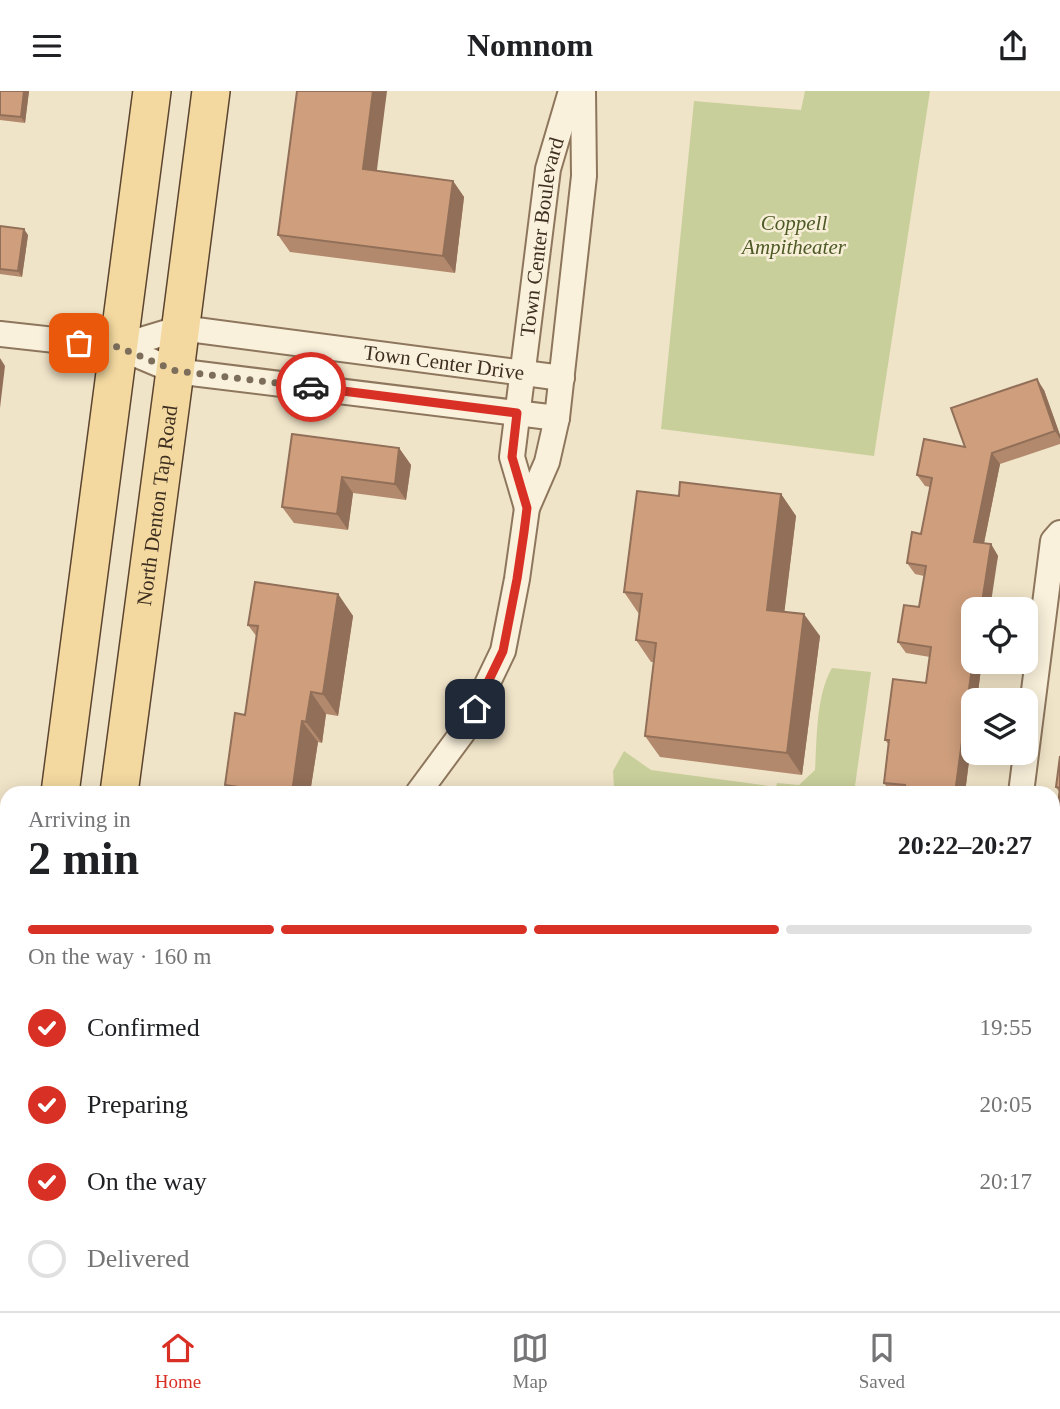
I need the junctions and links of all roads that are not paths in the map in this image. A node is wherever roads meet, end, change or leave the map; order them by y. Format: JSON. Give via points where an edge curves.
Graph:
{"nodes":[{"id":1,"x":152,"y":91,"type":"edge"},
{"id":2,"x":211,"y":91,"type":"edge"},
{"id":3,"x":572,"y":91,"type":"edge"},
{"id":4,"x":583,"y":91,"type":"edge"},
{"id":5,"x":181,"y":328,"type":"junction"},
{"id":6,"x":0,"y":334,"type":"edge"},
{"id":7,"x":118,"y":347,"type":"junction"},
{"id":8,"x":176,"y":371,"type":"junction"},
{"id":9,"x":523,"y":373,"type":"junction"},
{"id":10,"x":562,"y":378,"type":"junction"},
{"id":11,"x":517,"y":413,"type":"junction"},
{"id":12,"x":557,"y":418,"type":"junction"},
{"id":13,"x":527,"y":508,"type":"junction"},
{"id":14,"x":1056,"y":537,"type":"edge"},
{"id":15,"x":61,"y":786,"type":"edge"},
{"id":16,"x":120,"y":786,"type":"edge"},
{"id":17,"x":423,"y":786,"type":"edge"},
{"id":18,"x":1022,"y":786,"type":"edge"}],
"edges":[{"from":1,"to":7,"type":"main road"},
{"from":2,"to":5,"type":"main road","name":"North Denton Tap Road"},
{"from":3,"to":9,"type":"street","name":"Town Center Boulevard","via":[[548,169]]},
{"from":4,"to":10,"type":"street","name":"Town Center Boulevard","via":[[584,176]]},
{"from":5,"to":7,"type":"street","name":"Town Center Drive"},
{"from":5,"to":8,"type":"main road","name":"North Denton Tap Road"},
{"from":5,"to":9,"type":"street","name":"Town Center Drive"},
{"from":6,"to":7,"type":"street","name":"Town Center Drive"},
{"from":7,"to":8,"type":"street","name":"Town Center Drive"},
{"from":7,"to":15,"type":"main road"},
{"from":8,"to":11,"type":"street","name":"Town Center Drive"},
{"from":8,"to":16,"type":"main road","name":"North Denton Tap Road"},
{"from":9,"to":10,"type":"street","name":"Town Center Drive"},
{"from":9,"to":11,"type":"street","name":"Town Center Boulevard"},
{"from":10,"to":12,"type":"street","name":"Town Center Boulevard"},
{"from":11,"to":12,"type":"street","name":"Town Center Drive"},
{"from":11,"to":13,"type":"street","name":"Town Center Boulevard","via":[[512,457]]},
{"from":12,"to":13,"type":"street","name":"Town Center Boulevard","via":[[547,462]]},
{"from":13,"to":17,"type":"street","name":"Town Center Boulevard","via":[[503,651],[466,728]]},
{"from":14,"to":18,"type":"street"}]}
